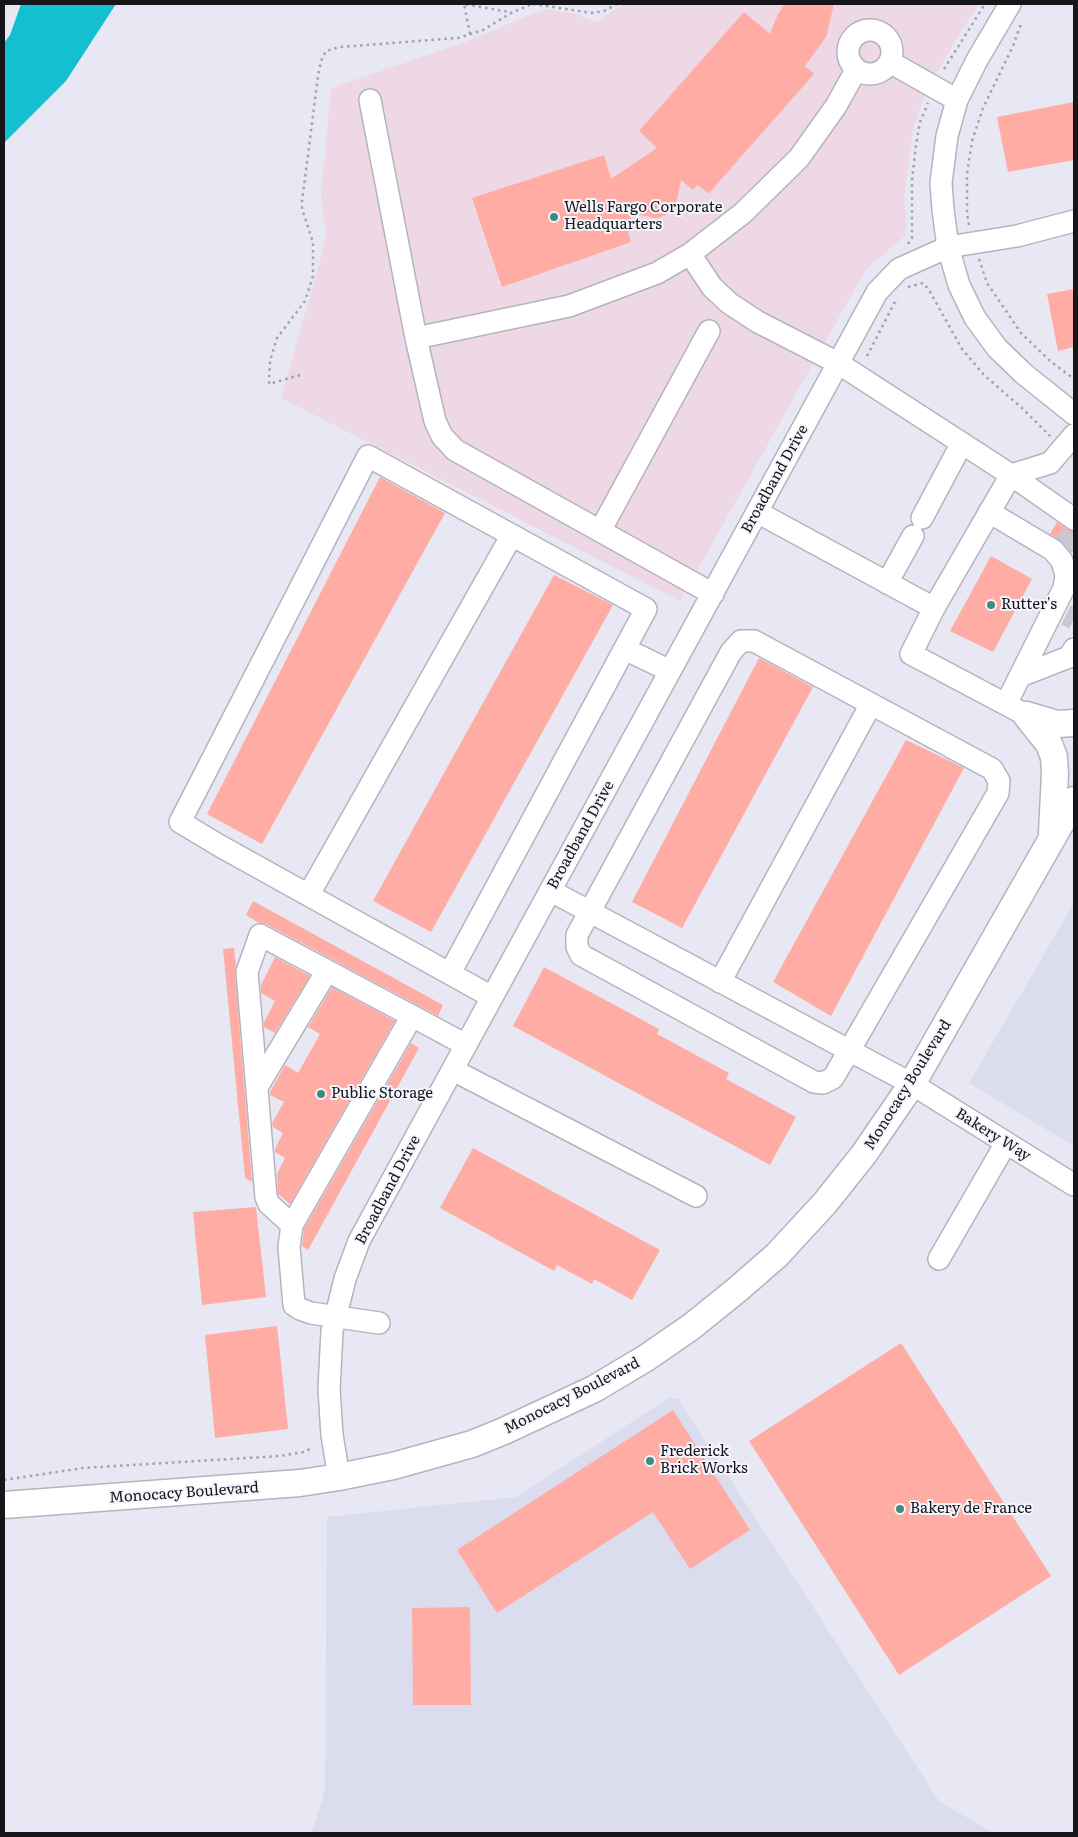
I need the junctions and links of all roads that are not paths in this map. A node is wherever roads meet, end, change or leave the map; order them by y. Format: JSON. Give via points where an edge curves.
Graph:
{"nodes":[{"id":1,"x":1010,"y":4,"type":"edge"},
{"id":2,"x":890,"y":62,"type":"junction"},
{"id":3,"x":856,"y":70,"type":"junction"},
{"id":4,"x":370,"y":100,"type":"dead end"},
{"id":5,"x":957,"y":100,"type":"junction"},
{"id":6,"x":1074,"y":221,"type":"edge"},
{"id":7,"x":948,"y":246,"type":"junction"},
{"id":8,"x":690,"y":254,"type":"junction"},
{"id":9,"x":710,"y":331,"type":"dead end"},
{"id":10,"x":416,"y":338,"type":"junction"},
{"id":11,"x":838,"y":364,"type":"junction"},
{"id":12,"x":1074,"y":414,"type":"edge"},
{"id":13,"x":1069,"y":443,"type":"edge"},
{"id":14,"x":962,"y":444,"type":"junction"},
{"id":15,"x":1011,"y":475,"type":"junction"},
{"id":16,"x":757,"y":512,"type":"junction"},
{"id":17,"x":989,"y":512,"type":"junction"},
{"id":18,"x":600,"y":531,"type":"junction"},
{"id":19,"x":512,"y":535,"type":"junction"},
{"id":20,"x":1067,"y":568,"type":"edge"},
{"id":21,"x":887,"y":583,"type":"junction"},
{"id":22,"x":713,"y":594,"type":"junction"},
{"id":23,"x":934,"y":608,"type":"junction"},
{"id":24,"x":625,"y":649,"type":"junction"},
{"id":25,"x":1074,"y":649,"type":"edge"},
{"id":26,"x":670,"y":671,"type":"junction"},
{"id":27,"x":1020,"y":676,"type":"junction"},
{"id":28,"x":871,"y":704,"type":"junction"},
{"id":29,"x":1016,"y":709,"type":"junction"},
{"id":30,"x":1074,"y":723,"type":"edge"},
{"id":31,"x":1074,"y":800,"type":"edge"},
{"id":32,"x":1052,"y":839,"type":"junction"},
{"id":33,"x":551,"y":891,"type":"junction"},
{"id":34,"x":309,"y":894,"type":"junction"},
{"id":35,"x":590,"y":912,"type":"junction"},
{"id":36,"x":327,"y":970,"type":"junction"},
{"id":37,"x":450,"y":974,"type":"junction"},
{"id":38,"x":720,"y":982,"type":"junction"},
{"id":39,"x":492,"y":997,"type":"junction"},
{"id":40,"x":412,"y":1016,"type":"junction"},
{"id":41,"x":466,"y":1045,"type":"junction"},
{"id":42,"x":849,"y":1050,"type":"junction"},
{"id":43,"x":453,"y":1070,"type":"junction"},
{"id":44,"x":912,"y":1084,"type":"junction"},
{"id":45,"x":257,"y":1087,"type":"junction"},
{"id":46,"x":1006,"y":1143,"type":"junction"},
{"id":47,"x":1074,"y":1185,"type":"edge"},
{"id":48,"x":696,"y":1196,"type":"dead end"},
{"id":49,"x":292,"y":1225,"type":"junction"},
{"id":50,"x":939,"y":1259,"type":"dead end"},
{"id":51,"x":334,"y":1317,"type":"junction"},
{"id":52,"x":379,"y":1323,"type":"dead end"},
{"id":53,"x":339,"y":1477,"type":"junction"},
{"id":54,"x":4,"y":1505,"type":"edge"}],
"edges":[{"from":1,"to":5,"type":"street"},
{"from":2,"to":3,"type":"street","via":[[879,73]]},
{"from":2,"to":3,"type":"street","via":[[892,54],[888,40],[878,31],[862,30],[847,48],[850,64]]},
{"from":2,"to":5,"type":"street"},
{"from":3,"to":8,"type":"street","via":[[800,158],[743,213]]},
{"from":4,"to":10,"type":"street"},
{"from":5,"to":7,"type":"street","via":[[947,136],[941,183]]},
{"from":6,"to":7,"type":"street","name":"Broadband Drive","via":[[1017,236]]},
{"from":7,"to":11,"type":"street","name":"Broadband Drive","via":[[899,269],[877,292]]},
{"from":7,"to":12,"type":"street","via":[[959,285],[975,318],[997,348]]},
{"from":8,"to":10,"type":"street","via":[[657,273],[569,306]]},
{"from":8,"to":11,"type":"street","via":[[712,287],[729,304]]},
{"from":9,"to":18,"type":"street"},
{"from":10,"to":18,"type":"street","via":[[435,421],[442,436],[455,450]]},
{"from":11,"to":14,"type":"street"},
{"from":11,"to":16,"type":"street","name":"Broadband Drive"},
{"from":13,"to":15,"type":"street","via":[[1050,463]]},
{"from":14,"to":15,"type":"street"},
{"from":14,"to":21,"type":"street"},
{"from":15,"to":17,"type":"street"},
{"from":15,"to":20,"type":"street"},
{"from":16,"to":21,"type":"street"},
{"from":16,"to":22,"type":"street","name":"Broadband Drive"},
{"from":17,"to":20,"type":"street","via":[[1053,550]]},
{"from":17,"to":23,"type":"street"},
{"from":18,"to":22,"type":"street"},
{"from":19,"to":24,"type":"street","via":[[646,609]]},
{"from":19,"to":34,"type":"street"},
{"from":19,"to":34,"type":"street","via":[[368,456],[180,822]]},
{"from":20,"to":27,"type":"street"},
{"from":21,"to":23,"type":"street"},
{"from":22,"to":26,"type":"street","name":"Broadband Drive"},
{"from":23,"to":29,"type":"street","via":[[911,654]]},
{"from":24,"to":26,"type":"street"},
{"from":24,"to":37,"type":"street"},
{"from":25,"to":27,"type":"street","via":[[1069,658]]},
{"from":26,"to":33,"type":"street","name":"Broadband Drive"},
{"from":27,"to":29,"type":"street"},
{"from":28,"to":35,"type":"street","via":[[754,641],[741,641],[731,652]]},
{"from":28,"to":38,"type":"street"},
{"from":28,"to":42,"type":"street","via":[[992,769],[999,781],[998,793]]},
{"from":29,"to":30,"type":"main road","via":[[1056,724]]},
{"from":29,"to":32,"type":"main road","via":[[1049,744],[1054,757]]},
{"from":31,"to":32,"type":"main road","name":"Monocacy Boulevard"},
{"from":32,"to":44,"type":"main road","name":"Monocacy Boulevard"},
{"from":33,"to":35,"type":"street","name":"Bakery Way"},
{"from":33,"to":39,"type":"street","name":"Broadband Drive"},
{"from":34,"to":37,"type":"street"},
{"from":35,"to":38,"type":"street","name":"Bakery Way"},
{"from":35,"to":42,"type":"street","via":[[577,935],[577,947],[582,955],[814,1082],[823,1083],[833,1078]]},
{"from":36,"to":40,"type":"street"},
{"from":36,"to":45,"type":"street"},
{"from":36,"to":45,"type":"street","via":[[260,935],[246,972]]},
{"from":37,"to":39,"type":"street"},
{"from":38,"to":42,"type":"street","name":"Bakery Way"},
{"from":39,"to":41,"type":"street","name":"Broadband Drive"},
{"from":40,"to":41,"type":"street"},
{"from":40,"to":49,"type":"street"},
{"from":41,"to":43,"type":"street","name":"Broadband Drive"},
{"from":42,"to":44,"type":"street","name":"Bakery Way"},
{"from":43,"to":48,"type":"street"},
{"from":43,"to":51,"type":"street","name":"Broadband Drive","via":[[359,1241]]},
{"from":44,"to":46,"type":"street","name":"Bakery Way"},
{"from":44,"to":53,"type":"main road","name":"Monocacy Boulevard","via":[[854,1167],[777,1255],[692,1327],[594,1388],[472,1444]]},
{"from":45,"to":49,"type":"street","via":[[266,1198]]},
{"from":46,"to":47,"type":"street","name":"Bakery Way"},
{"from":46,"to":50,"type":"street"},
{"from":49,"to":51,"type":"street","via":[[288,1247],[294,1305],[300,1310]]},
{"from":51,"to":52,"type":"street"},
{"from":51,"to":53,"type":"street","name":"Broadband Drive","via":[[329,1389]]},
{"from":53,"to":54,"type":"main road","name":"Monocacy Boulevard","via":[[248,1488]]}]}
